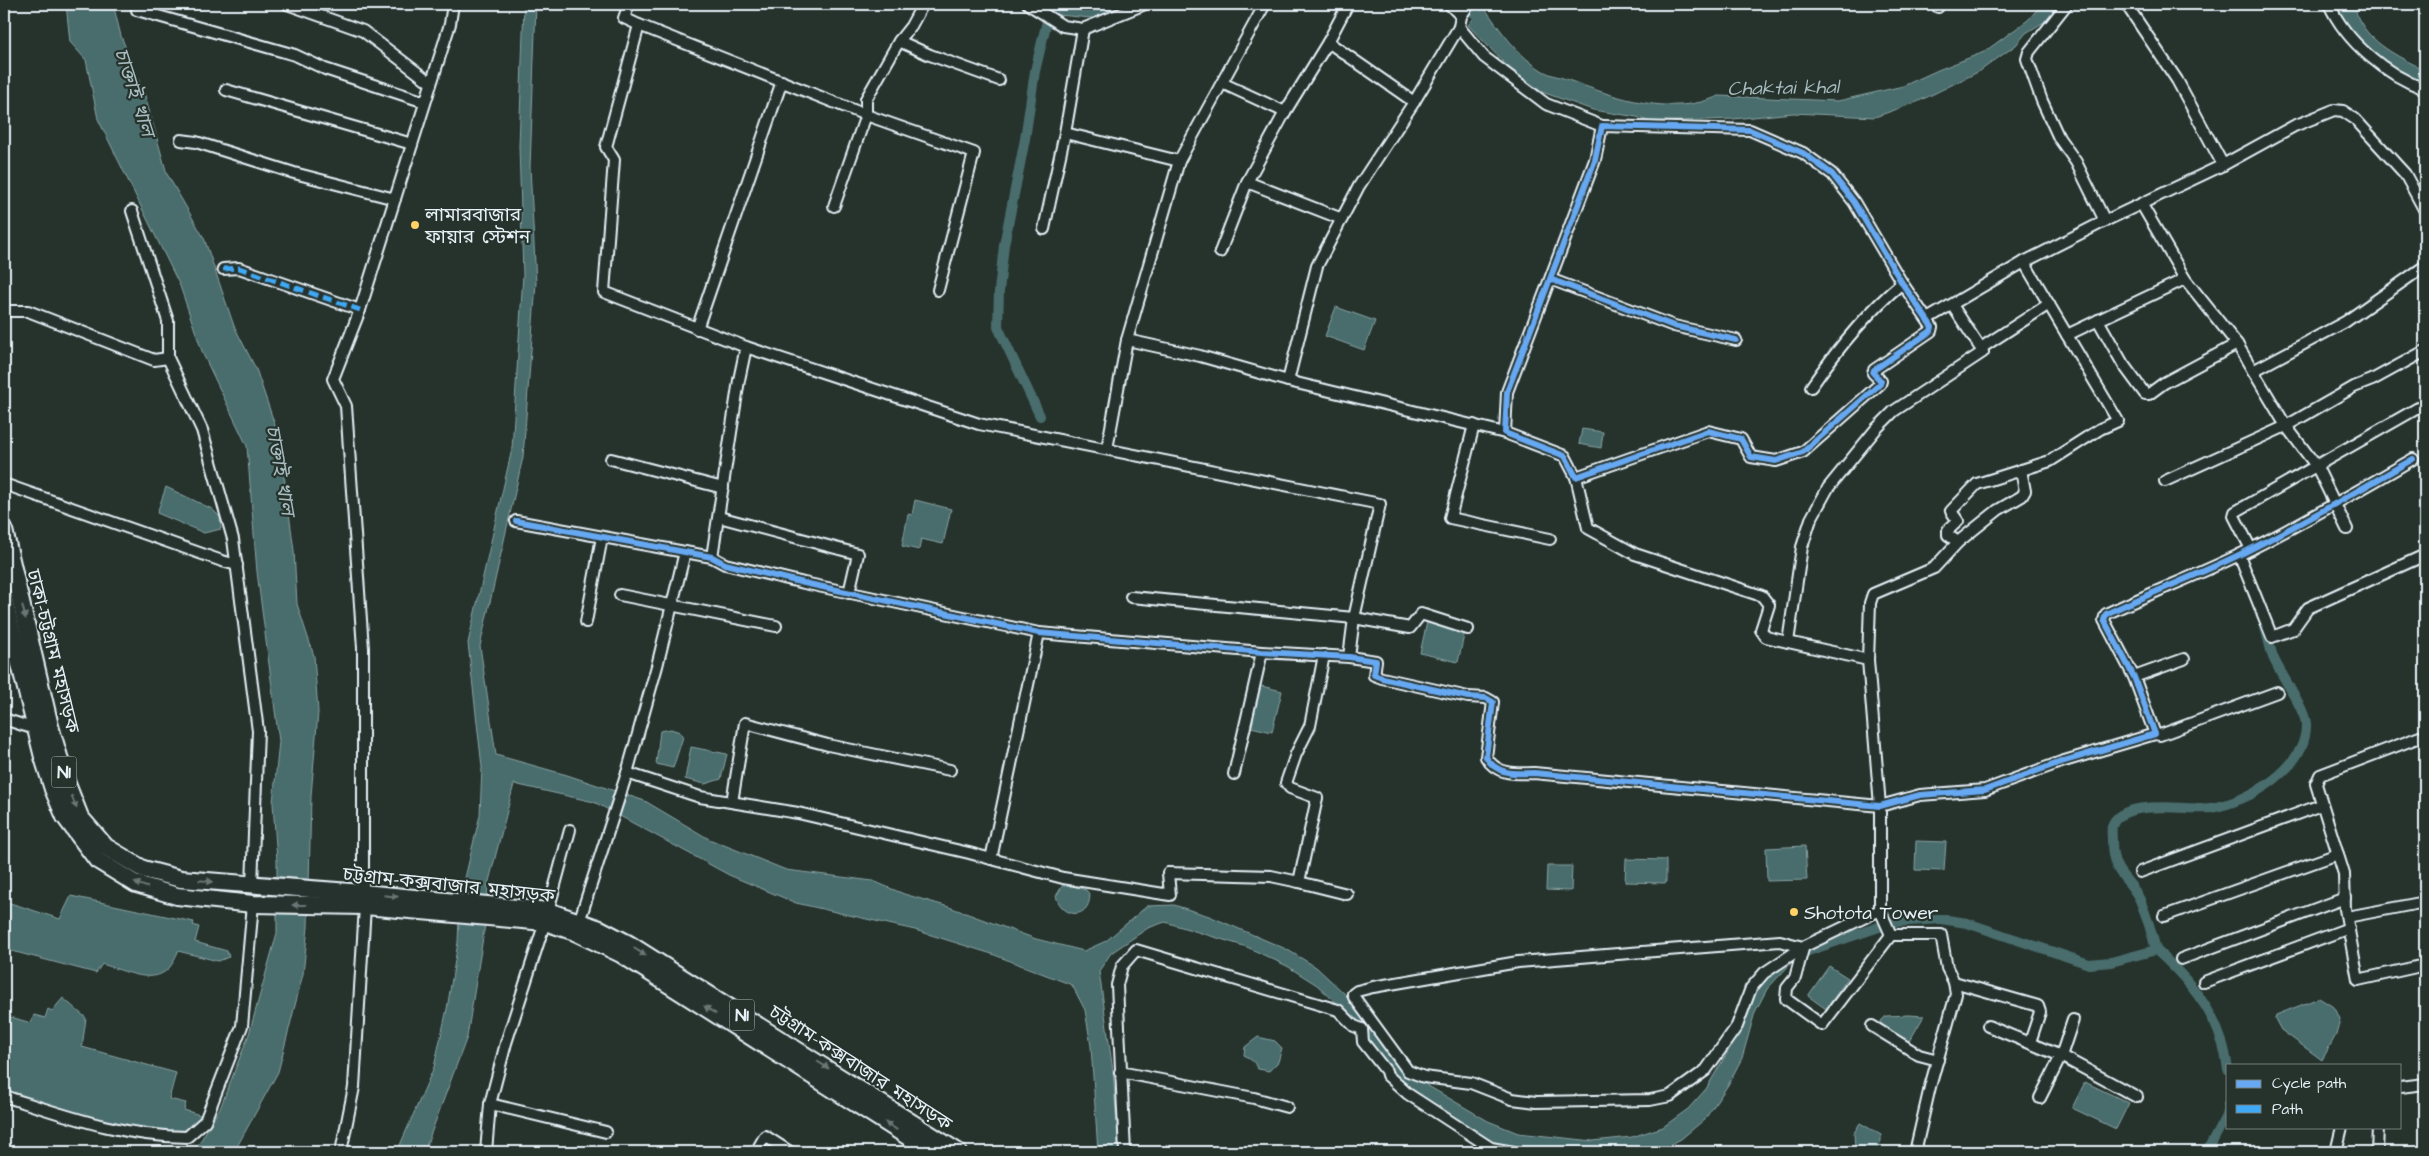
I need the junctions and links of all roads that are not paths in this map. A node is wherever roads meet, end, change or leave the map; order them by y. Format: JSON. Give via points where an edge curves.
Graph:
{"nodes":[{"id":1,"x":287,"y":4,"type":"edge"},
{"id":2,"x":453,"y":4,"type":"edge"},
{"id":3,"x":629,"y":4,"type":"edge"},
{"id":4,"x":922,"y":4,"type":"edge"},
{"id":5,"x":1028,"y":4,"type":"edge"},
{"id":6,"x":1145,"y":4,"type":"edge"},
{"id":7,"x":1266,"y":4,"type":"edge"},
{"id":8,"x":1348,"y":4,"type":"edge"},
{"id":9,"x":1449,"y":4,"type":"edge"},
{"id":10,"x":2067,"y":4,"type":"edge"},
{"id":11,"x":2126,"y":4,"type":"edge"},
{"id":12,"x":2329,"y":4,"type":"edge"},
{"id":13,"x":137,"y":10,"type":"dead end"},
{"id":14,"x":1465,"y":10,"type":"edge"},
{"id":15,"x":639,"y":25,"type":"junction"},
{"id":16,"x":1459,"y":27,"type":"junction"},
{"id":17,"x":1084,"y":29,"type":"junction"},
{"id":18,"x":899,"y":41,"type":"junction"},
{"id":19,"x":1328,"y":42,"type":"junction"},
{"id":20,"x":999,"y":80,"type":"dead end"},
{"id":21,"x":782,"y":81,"type":"junction"},
{"id":22,"x":431,"y":83,"type":"junction"},
{"id":23,"x":1222,"y":83,"type":"junction"},
{"id":24,"x":2425,"y":88,"type":"edge"},
{"id":25,"x":226,"y":90,"type":"dead end"},
{"id":26,"x":425,"y":102,"type":"junction"},
{"id":27,"x":1414,"y":102,"type":"junction"},
{"id":28,"x":1285,"y":112,"type":"junction"},
{"id":29,"x":866,"y":114,"type":"junction"},
{"id":30,"x":1602,"y":126,"type":"junction"},
{"id":31,"x":1065,"y":133,"type":"junction"},
{"id":32,"x":181,"y":140,"type":"dead end"},
{"id":33,"x":412,"y":144,"type":"junction"},
{"id":34,"x":1179,"y":161,"type":"junction"},
{"id":35,"x":2223,"y":165,"type":"junction"},
{"id":36,"x":1247,"y":182,"type":"junction"},
{"id":37,"x":395,"y":199,"type":"junction"},
{"id":38,"x":2142,"y":205,"type":"junction"},
{"id":39,"x":834,"y":206,"type":"dead end"},
{"id":40,"x":132,"y":211,"type":"dead end"},
{"id":41,"x":2425,"y":211,"type":"edge"},
{"id":42,"x":1342,"y":219,"type":"junction"},
{"id":43,"x":2105,"y":221,"type":"junction"},
{"id":44,"x":1044,"y":229,"type":"dead end"},
{"id":45,"x":1220,"y":252,"type":"dead end"},
{"id":46,"x":2024,"y":262,"type":"junction"},
{"id":47,"x":2425,"y":266,"type":"edge"},
{"id":48,"x":223,"y":269,"type":"dead end"},
{"id":49,"x":1550,"y":279,"type":"junction"},
{"id":50,"x":2185,"y":279,"type":"junction"},
{"id":51,"x":1902,"y":283,"type":"junction"},
{"id":52,"x":938,"y":290,"type":"dead end"},
{"id":53,"x":2049,"y":304,"type":"junction"},
{"id":54,"x":1952,"y":305,"type":"junction"},
{"id":55,"x":360,"y":310,"type":"junction"},
{"id":56,"x":4,"y":311,"type":"edge"},
{"id":57,"x":1927,"y":319,"type":"junction"},
{"id":58,"x":2098,"y":320,"type":"junction"},
{"id":59,"x":697,"y":329,"type":"junction"},
{"id":60,"x":2067,"y":335,"type":"junction"},
{"id":61,"x":1126,"y":340,"type":"junction"},
{"id":62,"x":1736,"y":340,"type":"dead end"},
{"id":63,"x":2238,"y":344,"type":"junction"},
{"id":64,"x":746,"y":347,"type":"junction"},
{"id":65,"x":1981,"y":348,"type":"junction"},
{"id":66,"x":2425,"y":351,"type":"edge"},
{"id":67,"x":168,"y":358,"type":"junction"},
{"id":68,"x":2253,"y":371,"type":"junction"},
{"id":69,"x":1288,"y":381,"type":"junction"},
{"id":70,"x":1811,"y":387,"type":"dead end"},
{"id":71,"x":2425,"y":404,"type":"edge"},
{"id":72,"x":1474,"y":425,"type":"junction"},
{"id":73,"x":2286,"y":426,"type":"junction"},
{"id":74,"x":1505,"y":433,"type":"junction"},
{"id":75,"x":1107,"y":449,"type":"junction"},
{"id":76,"x":611,"y":459,"type":"dead end"},
{"id":77,"x":2413,"y":459,"type":"dead end"},
{"id":78,"x":2317,"y":467,"type":"junction"},
{"id":79,"x":2020,"y":470,"type":"junction"},
{"id":80,"x":1576,"y":477,"type":"junction"},
{"id":81,"x":2165,"y":482,"type":"dead end"},
{"id":82,"x":4,"y":484,"type":"edge"},
{"id":83,"x":723,"y":488,"type":"junction"},
{"id":84,"x":2335,"y":504,"type":"junction"},
{"id":85,"x":719,"y":517,"type":"junction"},
{"id":86,"x":516,"y":521,"type":"dead end"},
{"id":87,"x":2347,"y":529,"type":"dead end"},
{"id":88,"x":4,"y":530,"type":"edge"},
{"id":89,"x":602,"y":536,"type":"junction"},
{"id":90,"x":1550,"y":539,"type":"dead end"},
{"id":91,"x":1958,"y":542,"type":"junction"},
{"id":92,"x":2251,"y":549,"type":"junction"},
{"id":93,"x":685,"y":552,"type":"junction"},
{"id":94,"x":2239,"y":555,"type":"junction"},
{"id":95,"x":2425,"y":555,"type":"edge"},
{"id":96,"x":712,"y":557,"type":"junction"},
{"id":97,"x":237,"y":565,"type":"junction"},
{"id":98,"x":849,"y":593,"type":"junction"},
{"id":99,"x":620,"y":595,"type":"dead end"},
{"id":100,"x":1131,"y":596,"type":"dead end"},
{"id":101,"x":4,"y":600,"type":"edge"},
{"id":102,"x":672,"y":604,"type":"junction"},
{"id":103,"x":1354,"y":618,"type":"junction"},
{"id":104,"x":586,"y":622,"type":"dead end"},
{"id":105,"x":776,"y":626,"type":"dead end"},
{"id":106,"x":1468,"y":630,"type":"dead end"},
{"id":107,"x":1039,"y":633,"type":"junction"},
{"id":108,"x":1788,"y":642,"type":"junction"},
{"id":109,"x":1262,"y":652,"type":"junction"},
{"id":110,"x":10,"y":654,"type":"edge"},
{"id":111,"x":1324,"y":655,"type":"junction"},
{"id":112,"x":1349,"y":657,"type":"junction"},
{"id":113,"x":2184,"y":659,"type":"dead end"},
{"id":114,"x":1868,"y":660,"type":"junction"},
{"id":115,"x":40,"y":677,"type":"junction"},
{"id":116,"x":2134,"y":677,"type":"junction"},
{"id":117,"x":22,"y":680,"type":"junction"},
{"id":118,"x":2277,"y":692,"type":"dead end"},
{"id":119,"x":4,"y":719,"type":"edge"},
{"id":120,"x":35,"y":729,"type":"junction"},
{"id":121,"x":2155,"y":734,"type":"junction"},
{"id":122,"x":2425,"y":735,"type":"edge"},
{"id":123,"x":950,"y":770,"type":"dead end"},
{"id":124,"x":628,"y":773,"type":"junction"},
{"id":125,"x":1234,"y":774,"type":"dead end"},
{"id":126,"x":732,"y":802,"type":"junction"},
{"id":127,"x":2321,"y":805,"type":"junction"},
{"id":128,"x":1880,"y":806,"type":"junction"},
{"id":129,"x":570,"y":830,"type":"dead end"},
{"id":130,"x":2338,"y":854,"type":"junction"},
{"id":131,"x":991,"y":859,"type":"junction"},
{"id":132,"x":2140,"y":872,"type":"dead end"},
{"id":133,"x":1299,"y":882,"type":"junction"},
{"id":134,"x":256,"y":886,"type":"junction"},
{"id":135,"x":1347,"y":894,"type":"dead end"},
{"id":136,"x":342,"y":898,"type":"junction"},
{"id":137,"x":2345,"y":898,"type":"junction"},
{"id":138,"x":364,"y":899,"type":"junction"},
{"id":139,"x":2425,"y":902,"type":"edge"},
{"id":140,"x":255,"y":904,"type":"junction"},
{"id":141,"x":1880,"y":910,"type":"junction"},
{"id":142,"x":546,"y":916,"type":"junction"},
{"id":143,"x":2164,"y":916,"type":"dead end"},
{"id":144,"x":2347,"y":916,"type":"junction"},
{"id":145,"x":579,"y":922,"type":"junction"},
{"id":146,"x":2349,"y":928,"type":"junction"},
{"id":147,"x":1891,"y":935,"type":"junction"},
{"id":148,"x":1803,"y":947,"type":"junction"},
{"id":149,"x":2181,"y":960,"type":"dead end"},
{"id":150,"x":2425,"y":965,"type":"edge"},
{"id":151,"x":1954,"y":982,"type":"junction"},
{"id":152,"x":2204,"y":982,"type":"dead end"},
{"id":153,"x":2073,"y":1020,"type":"dead end"},
{"id":154,"x":1872,"y":1026,"type":"dead end"},
{"id":155,"x":1988,"y":1026,"type":"dead end"},
{"id":156,"x":2030,"y":1042,"type":"junction"},
{"id":157,"x":789,"y":1053,"type":"junction"},
{"id":158,"x":2062,"y":1056,"type":"junction"},
{"id":159,"x":1938,"y":1060,"type":"junction"},
{"id":160,"x":1120,"y":1072,"type":"junction"},
{"id":161,"x":2425,"y":1084,"type":"edge"},
{"id":162,"x":2402,"y":1088,"type":"edge"},
{"id":163,"x":4,"y":1096,"type":"edge"},
{"id":164,"x":2137,"y":1097,"type":"dead end"},
{"id":165,"x":2040,"y":1098,"type":"dead end"},
{"id":166,"x":490,"y":1104,"type":"junction"},
{"id":167,"x":1287,"y":1107,"type":"dead end"},
{"id":168,"x":2342,"y":1128,"type":"edge"},
{"id":169,"x":2378,"y":1128,"type":"edge"},
{"id":170,"x":606,"y":1132,"type":"dead end"},
{"id":171,"x":341,"y":1152,"type":"edge"},
{"id":172,"x":486,"y":1152,"type":"edge"},
{"id":173,"x":756,"y":1152,"type":"edge"},
{"id":174,"x":790,"y":1152,"type":"edge"},
{"id":175,"x":931,"y":1152,"type":"edge"},
{"id":176,"x":958,"y":1152,"type":"edge"},
{"id":177,"x":1125,"y":1152,"type":"edge"},
{"id":178,"x":1514,"y":1152,"type":"edge"},
{"id":179,"x":1915,"y":1152,"type":"edge"},
{"id":180,"x":2336,"y":1152,"type":"edge"},
{"id":181,"x":2377,"y":1152,"type":"edge"}],
"edges":[{"from":1,"to":22,"type":"street","via":[[363,31]]},
{"from":2,"to":22,"type":"street"},
{"from":3,"to":15,"type":"street","via":[[624,18]]},
{"from":4,"to":18,"type":"street"},
{"from":5,"to":17,"type":"street","via":[[1063,26]]},
{"from":6,"to":17,"type":"street"},
{"from":7,"to":23,"type":"street"},
{"from":8,"to":19,"type":"street"},
{"from":9,"to":14,"type":"street"},
{"from":10,"to":43,"type":"street","via":[[2027,59],[2059,138],[2076,162]]},
{"from":11,"to":35,"type":"street","via":[[2177,80]]},
{"from":12,"to":24,"type":"street","via":[[2337,22],[2358,44],[2394,73]]},
{"from":13,"to":26,"type":"street","via":[[295,54],[325,69]]},
{"from":14,"to":16,"type":"street"},
{"from":15,"to":21,"type":"street"},
{"from":15,"to":59,"type":"street","via":[[606,147],[614,160],[604,292]]},
{"from":16,"to":27,"type":"street"},
{"from":16,"to":30,"type":"street","via":[[1484,57],[1546,104]]},
{"from":17,"to":31,"type":"street"},
{"from":18,"to":20,"type":"street"},
{"from":18,"to":29,"type":"street","via":[[866,99]]},
{"from":19,"to":27,"type":"street"},
{"from":19,"to":28,"type":"street"},
{"from":21,"to":29,"type":"street"},
{"from":21,"to":59,"type":"street"},
{"from":22,"to":26,"type":"street"},
{"from":23,"to":28,"type":"street"},
{"from":23,"to":34,"type":"street"},
{"from":25,"to":33,"type":"street"},
{"from":26,"to":33,"type":"street"},
{"from":27,"to":42,"type":"street","via":[[1359,186]]},
{"from":28,"to":36,"type":"street"},
{"from":29,"to":39,"type":"street"},
{"from":29,"to":52,"type":"street","via":[[974,153]]},
{"from":30,"to":49,"type":"street","via":[[1595,160]]},
{"from":30,"to":51,"type":"street","via":[[1750,130],[1803,153],[1832,174],[1854,202]]},
{"from":31,"to":34,"type":"street"},
{"from":31,"to":44,"type":"street"},
{"from":32,"to":37,"type":"street"},
{"from":33,"to":37,"type":"street"},
{"from":34,"to":61,"type":"street"},
{"from":35,"to":38,"type":"street"},
{"from":35,"to":41,"type":"street","via":[[2294,126],[2321,114],[2343,111],[2355,119],[2405,174]]},
{"from":36,"to":42,"type":"street"},
{"from":36,"to":45,"type":"street"},
{"from":37,"to":55,"type":"street"},
{"from":38,"to":43,"type":"street"},
{"from":38,"to":50,"type":"street"},
{"from":40,"to":67,"type":"street","via":[[168,320]]},
{"from":42,"to":69,"type":"street","via":[[1317,266]]},
{"from":43,"to":46,"type":"street"},
{"from":46,"to":53,"type":"street"},
{"from":46,"to":54,"type":"street"},
{"from":47,"to":68,"type":"street","via":[[2345,322]]},
{"from":48,"to":55,"type":"street","via":[[239,268]]},
{"from":49,"to":62,"type":"street","via":[[1674,326]]},
{"from":49,"to":74,"type":"street","via":[[1507,392]]},
{"from":50,"to":58,"type":"street"},
{"from":50,"to":63,"type":"street"},
{"from":51,"to":57,"type":"street"},
{"from":51,"to":70,"type":"street","via":[[1875,306],[1845,339]]},
{"from":53,"to":60,"type":"street"},
{"from":53,"to":65,"type":"street"},
{"from":54,"to":57,"type":"street"},
{"from":54,"to":65,"type":"street"},
{"from":55,"to":138,"type":"street","via":[[334,379],[346,406],[363,648]]},
{"from":56,"to":67,"type":"street","via":[[28,311],[154,360]]},
{"from":57,"to":80,"type":"street","via":[[1931,331],[1874,370],[1880,384],[1803,452],[1776,461],[1751,457],[1741,439],[1708,431]]},
{"from":58,"to":60,"type":"street"},
{"from":58,"to":63,"type":"street","via":[[2145,394]]},
{"from":59,"to":64,"type":"street"},
{"from":60,"to":79,"type":"street","via":[[2118,421],[2050,461]]},
{"from":61,"to":69,"type":"street","via":[[1200,356]]},
{"from":61,"to":75,"type":"street"},
{"from":63,"to":68,"type":"street"},
{"from":64,"to":75,"type":"street","via":[[979,424]]},
{"from":64,"to":83,"type":"street","via":[[738,380]]},
{"from":65,"to":108,"type":"street","via":[[1982,354],[1894,411],[1828,488],[1811,519],[1802,547]]},
{"from":66,"to":73,"type":"street"},
{"from":67,"to":97,"type":"street","via":[[202,430],[233,539]]},
{"from":68,"to":73,"type":"street"},
{"from":69,"to":72,"type":"street"},
{"from":71,"to":78,"type":"street"},
{"from":72,"to":74,"type":"street"},
{"from":72,"to":90,"type":"street","via":[[1450,518]]},
{"from":73,"to":78,"type":"street"},
{"from":73,"to":81,"type":"street"},
{"from":74,"to":80,"type":"street","via":[[1565,456]]},
{"from":75,"to":103,"type":"street","via":[[1380,504]]},
{"from":76,"to":83,"type":"street"},
{"from":77,"to":84,"type":"street"},
{"from":78,"to":84,"type":"street"},
{"from":78,"to":92,"type":"street","via":[[2235,512],[2234,516]]},
{"from":79,"to":91,"type":"street","via":[[2025,491],[2022,496],[1998,510]]},
{"from":79,"to":91,"type":"street","via":[[1977,484],[1951,510],[1958,521],[1947,532]]},
{"from":80,"to":108,"type":"street","via":[[1588,528],[1635,554],[1762,596],[1768,605],[1761,630],[1763,634],[1766,638]]},
{"from":82,"to":97,"type":"street"},
{"from":83,"to":85,"type":"street"},
{"from":84,"to":87,"type":"street"},
{"from":84,"to":92,"type":"street"},
{"from":85,"to":96,"type":"street"},
{"from":85,"to":98,"type":"street","via":[[858,554]]},
{"from":86,"to":89,"type":"street"},
{"from":88,"to":115,"type":"highway","name":"ঢাকা-চট্টগ্রাম মহাসড়ক","number":"N1","one_way":true},
{"from":89,"to":93,"type":"street"},
{"from":89,"to":104,"type":"street"},
{"from":91,"to":114,"type":"street","via":[[1934,568],[1873,594]]},
{"from":92,"to":94,"type":"street"},
{"from":93,"to":96,"type":"street"},
{"from":93,"to":102,"type":"street"},
{"from":94,"to":95,"type":"street","via":[[2272,637],[2293,629],[2308,608]]},
{"from":94,"to":116,"type":"street","via":[[2106,614],[2104,620]]},
{"from":96,"to":98,"type":"street","via":[[725,564]]},
{"from":97,"to":134,"type":"street","via":[[258,731]]},
{"from":98,"to":107,"type":"street"},
{"from":99,"to":102,"type":"street"},
{"from":100,"to":103,"type":"street"},
{"from":101,"to":110,"type":"highway","name":"ঢাকা-চট্টগ্রাম মহাসড়ক","number":"N1"},
{"from":102,"to":105,"type":"street"},
{"from":102,"to":124,"type":"street"},
{"from":103,"to":106,"type":"street","via":[[1410,628],[1421,614]]},
{"from":103,"to":112,"type":"street"},
{"from":107,"to":109,"type":"street"},
{"from":107,"to":131,"type":"street"},
{"from":108,"to":114,"type":"street"},
{"from":109,"to":111,"type":"street"},
{"from":109,"to":125,"type":"street"},
{"from":110,"to":117,"type":"highway","name":"ঢাকা-চট্টগ্রাম মহাসড়ক","number":"N1"},
{"from":111,"to":112,"type":"street"},
{"from":111,"to":133,"type":"street","via":[[1310,726],[1286,783],[1290,788],[1317,798]]},
{"from":112,"to":128,"type":"street","via":[[1376,661],[1374,675],[1382,678],[1493,702],[1486,757],[1489,763],[1508,774],[1534,773]]},
{"from":113,"to":116,"type":"street"},
{"from":114,"to":128,"type":"street"},
{"from":115,"to":117,"type":"highway"},
{"from":115,"to":134,"type":"highway","name":"ঢাকা-চট্টগ্রাম মহাসড়ক","number":"N1","one_way":true,"via":[[58,754],[80,817],[106,847],[143,869],[181,879]]},
{"from":116,"to":121,"type":"street"},
{"from":117,"to":120,"type":"highway","name":"ঢাকা-চট্টগ্রাম মহাসড়ক","number":"N1"},
{"from":118,"to":121,"type":"street"},
{"from":119,"to":120,"type":"street"},
{"from":140,"to":120,"type":"highway","name":"ঢাকা-চট্টগ্রাম মহাসড়ক","number":"N1","one_way":true,"via":[[177,896],[136,884],[97,860],[65,817]]},
{"from":121,"to":128,"type":"street","via":[[2061,762],[1985,790],[1920,795]]},
{"from":122,"to":127,"type":"street","via":[[2320,775],[2316,784]]},
{"from":123,"to":126,"type":"street","via":[[745,724]]},
{"from":124,"to":126,"type":"street","via":[[700,797]]},
{"from":124,"to":145,"type":"street"},
{"from":126,"to":131,"type":"street"},
{"from":127,"to":130,"type":"street"},
{"from":127,"to":132,"type":"street"},
{"from":128,"to":141,"type":"street"},
{"from":129,"to":142,"type":"street"},
{"from":130,"to":137,"type":"street","via":[[2344,874]]},
{"from":130,"to":143,"type":"street"},
{"from":131,"to":133,"type":"street","via":[[1063,878],[1170,895],[1168,873],[1272,876]]},
{"from":133,"to":135,"type":"street"},
{"from":134,"to":136,"type":"highway","name":"চট্টগ্রাম-কক্সবাজার মহাসড়ক","number":"N1"},
{"from":136,"to":138,"type":"highway","name":"চট্টগ্রাম-কক্সবাজার মহাসড়ক","number":"N1"},
{"from":136,"to":140,"type":"highway","name":"চট্টগ্রাম-কক্সবাজার মহাসড়ক","number":"N1","one_way":true},
{"from":137,"to":144,"type":"street"},
{"from":137,"to":149,"type":"street"},
{"from":138,"to":142,"type":"highway","name":"চট্টগ্রাম-কক্সবাজার মহাসড়ক","number":"N1"},
{"from":138,"to":171,"type":"street","via":[[354,1087]]},
{"from":139,"to":144,"type":"street"},
{"from":140,"to":163,"type":"street","via":[[242,1026],[205,1121],[187,1137],[156,1137],[110,1128]]},
{"from":141,"to":147,"type":"street"},
{"from":141,"to":148,"type":"street"},
{"from":142,"to":145,"type":"highway","name":"চট্টগ্রাম-কক্সবাজার মহাসড়ক","number":"N1"},
{"from":157,"to":142,"type":"highway","name":"চট্টগ্রাম-কক্সবাজার মহাসড়ক","number":"N1","one_way":true,"via":[[621,954]]},
{"from":142,"to":166,"type":"street"},
{"from":144,"to":146,"type":"street"},
{"from":145,"to":157,"type":"highway","name":"চট্টগ্রাম-কক্সবাজার মহাসড়ক","number":"N1","one_way":true,"via":[[629,944]]},
{"from":146,"to":150,"type":"street","via":[[2358,980]]},
{"from":146,"to":152,"type":"street"},
{"from":147,"to":148,"type":"street","via":[[1822,1025],[1786,999]]},
{"from":147,"to":151,"type":"street","via":[[1941,935],[1947,968]]},
{"from":148,"to":148,"type":"street","via":[[1780,941],[1518,962],[1373,987],[1353,994],[1393,1054],[1408,1070],[1424,1078],[1471,1083],[1512,1099],[1536,1102],[1650,1100],[1670,1096],[1706,1070],[1737,1026],[1751,988],[1764,973]]},
{"from":151,"to":156,"type":"street","via":[[2038,1006],[2040,1012]]},
{"from":151,"to":159,"type":"street","via":[[1955,1006]]},
{"from":153,"to":158,"type":"street"},
{"from":154,"to":159,"type":"street","via":[[1919,1055]]},
{"from":155,"to":156,"type":"street"},
{"from":156,"to":158,"type":"street"},
{"from":175,"to":157,"type":"highway","name":"চট্টগ্রাম-কক্সবাজার মহাসড়ক","number":"N1","one_way":true},
{"from":157,"to":176,"type":"highway","name":"চট্টগ্রাম-কক্সবাজার মহাসড়ক","number":"N1","one_way":true},
{"from":158,"to":164,"type":"street"},
{"from":158,"to":165,"type":"street"},
{"from":159,"to":179,"type":"street"},
{"from":160,"to":167,"type":"street"},
{"from":160,"to":177,"type":"street"},
{"from":160,"to":178,"type":"street","via":[[1116,985],[1122,966],[1136,950],[1338,1010],[1354,1026],[1362,1029],[1363,1042],[1387,1075],[1408,1094],[1491,1148]]},
{"from":161,"to":162,"type":"street"},
{"from":166,"to":170,"type":"street"},
{"from":166,"to":172,"type":"street"},
{"from":168,"to":180,"type":"street"},
{"from":169,"to":181,"type":"street"},
{"from":173,"to":174,"type":"street","via":[[764,1136]]}]}
